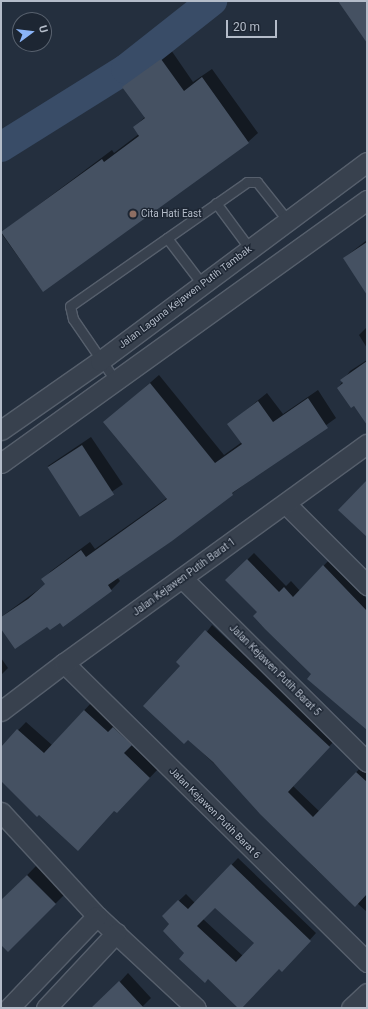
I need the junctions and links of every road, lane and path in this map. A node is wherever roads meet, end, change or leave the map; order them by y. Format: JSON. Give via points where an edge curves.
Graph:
{"nodes":[{"id":1,"x":367,"y":162,"type":"edge"},
{"id":2,"x":367,"y":200,"type":"edge"},
{"id":3,"x":216,"y":203,"type":"junction"},
{"id":4,"x":288,"y":221,"type":"junction"},
{"id":5,"x":167,"y":238,"type":"junction"},
{"id":6,"x":250,"y":249,"type":"junction"},
{"id":7,"x":202,"y":284,"type":"junction"},
{"id":8,"x":144,"y":328,"type":"junction"},
{"id":9,"x":160,"y":348,"type":"junction"},
{"id":10,"x":100,"y":361,"type":"junction"},
{"id":11,"x":115,"y":380,"type":"junction"},
{"id":12,"x":1,"y":430,"type":"edge"},
{"id":13,"x":367,"y":444,"type":"edge"},
{"id":14,"x":1,"y":462,"type":"edge"},
{"id":15,"x":286,"y":504,"type":"junction"},
{"id":16,"x":182,"y":578,"type":"junction"},
{"id":17,"x":367,"y":585,"type":"edge"},
{"id":18,"x":64,"y":663,"type":"junction"},
{"id":19,"x":1,"y":711,"type":"edge"},
{"id":20,"x":367,"y":762,"type":"edge"},
{"id":21,"x":1,"y":812,"type":"edge"},
{"id":22,"x":97,"y":916,"type":"junction"},
{"id":23,"x":116,"y":933,"type":"junction"},
{"id":24,"x":367,"y":962,"type":"edge"},
{"id":25,"x":367,"y":993,"type":"edge"},
{"id":26,"x":22,"y":994,"type":"junction"},
{"id":27,"x":9,"y":1008,"type":"edge"},
{"id":28,"x":39,"y":1008,"type":"edge"},
{"id":29,"x":46,"y":1008,"type":"edge"},
{"id":30,"x":196,"y":1008,"type":"edge"},
{"id":31,"x":351,"y":1008,"type":"edge"}],
"edges":[{"from":1,"to":4,"type":"street","name":"Jalan Laguna Kejawen Putih Tambak"},
{"from":2,"to":9,"type":"street"},
{"from":3,"to":4,"type":"lane","via":[[247,182],[255,181]]},
{"from":3,"to":5,"type":"lane"},
{"from":3,"to":6,"type":"lane"},
{"from":4,"to":6,"type":"street","name":"Jalan Laguna Kejawen Putih Tambak"},
{"from":5,"to":7,"type":"lane"},
{"from":5,"to":10,"type":"lane","via":[[70,306],[72,319]]},
{"from":6,"to":7,"type":"street","name":"Jalan Laguna Kejawen Putih Tambak"},
{"from":7,"to":8,"type":"street","name":"Jalan Laguna Kejawen Putih Tambak"},
{"from":8,"to":9,"type":"street"},
{"from":8,"to":10,"type":"street","name":"Jalan Laguna Kejawen Putih Tambak"},
{"from":9,"to":11,"type":"street"},
{"from":10,"to":11,"type":"lane"},
{"from":10,"to":12,"type":"street","name":"Jalan Laguna Kejawen Putih Tambak"},
{"from":11,"to":14,"type":"street"},
{"from":13,"to":15,"type":"street","name":"Jalan Kejawen Putih Barat 1"},
{"from":15,"to":16,"type":"street","name":"Jalan Kejawen Putih Barat 1"},
{"from":15,"to":17,"type":"street"},
{"from":16,"to":18,"type":"street","name":"Jalan Kejawen Putih Barat 1"},
{"from":16,"to":20,"type":"street","name":"Jalan Kejawen Putih Barat 5"},
{"from":18,"to":19,"type":"street","name":"Jalan Kejawen Putih Barat 1"},
{"from":18,"to":24,"type":"street","name":"Jalan Kejawen Putih Barat 6"},
{"from":21,"to":22,"type":"street"},
{"from":22,"to":23,"type":"street"},
{"from":22,"to":26,"type":"street"},
{"from":23,"to":29,"type":"street"},
{"from":23,"to":30,"type":"street"},
{"from":25,"to":31,"type":"street"},
{"from":26,"to":27,"type":"street"},
{"from":26,"to":28,"type":"street"}]}
